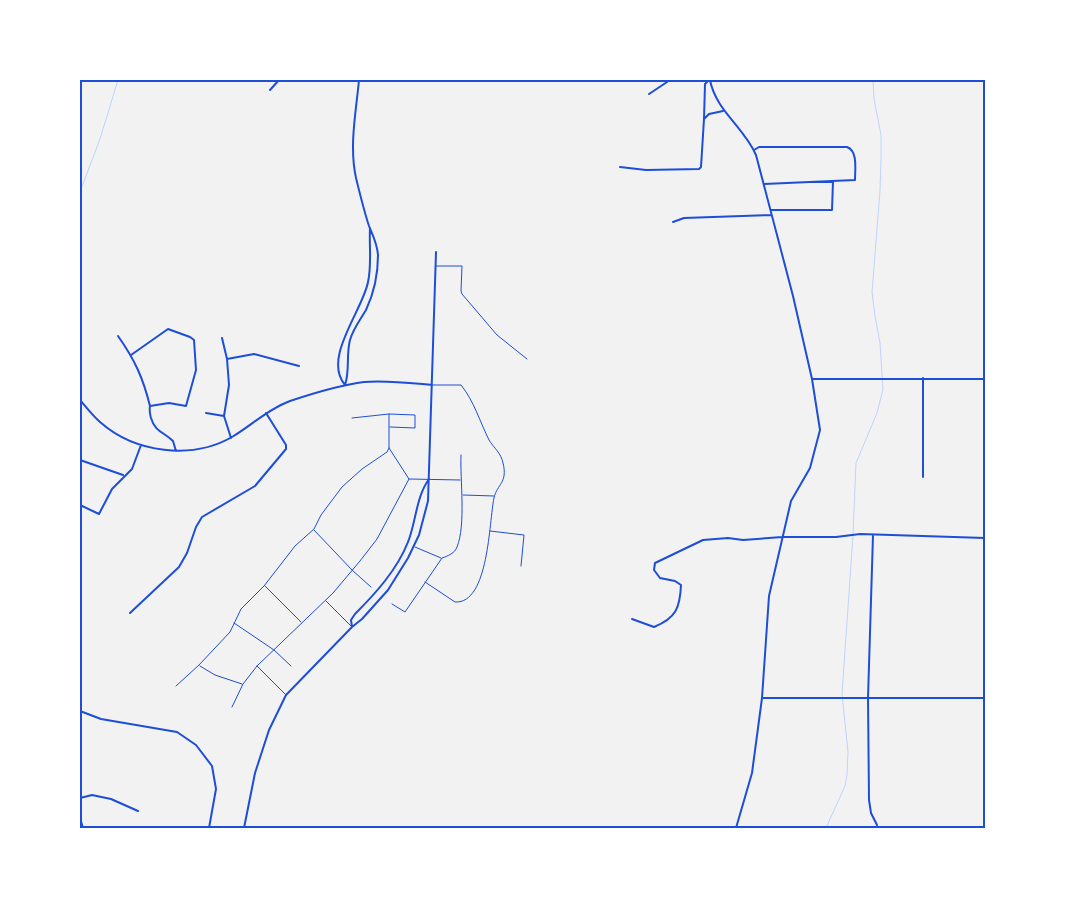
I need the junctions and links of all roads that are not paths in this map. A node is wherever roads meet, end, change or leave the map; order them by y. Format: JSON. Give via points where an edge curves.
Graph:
{"nodes":[{"id":1,"x":279,"y":80,"type":"edge"},
{"id":2,"x":359,"y":80,"type":"edge"},
{"id":3,"x":670,"y":80,"type":"edge"},
{"id":4,"x":709,"y":80,"type":"edge"},
{"id":5,"x":270,"y":90,"type":"dead end"},
{"id":6,"x":649,"y":94,"type":"dead end"},
{"id":7,"x":723,"y":111,"type":"junction"},
{"id":8,"x":704,"y":119,"type":"junction"},
{"id":9,"x":754,"y":150,"type":"junction"},
{"id":10,"x":620,"y":167,"type":"dead end"},
{"id":11,"x":833,"y":181,"type":"junction"},
{"id":12,"x":764,"y":184,"type":"junction"},
{"id":13,"x":770,"y":210,"type":"junction"},
{"id":14,"x":771,"y":215,"type":"junction"},
{"id":15,"x":673,"y":222,"type":"dead end"},
{"id":16,"x":370,"y":227,"type":"junction"},
{"id":17,"x":436,"y":252,"type":"dead end"},
{"id":18,"x":436,"y":266,"type":"junction"},
{"id":19,"x":118,"y":336,"type":"dead end"},
{"id":20,"x":222,"y":338,"type":"dead end"},
{"id":21,"x":131,"y":355,"type":"junction"},
{"id":22,"x":227,"y":359,"type":"junction"},
{"id":23,"x":527,"y":359,"type":"dead end"},
{"id":24,"x":299,"y":366,"type":"dead end"},
{"id":25,"x":923,"y":378,"type":"junction"},
{"id":26,"x":812,"y":379,"type":"junction"},
{"id":27,"x":985,"y":379,"type":"edge"},
{"id":28,"x":346,"y":385,"type":"junction"},
{"id":29,"x":432,"y":385,"type":"junction"},
{"id":30,"x":80,"y":400,"type":"edge"},
{"id":31,"x":150,"y":406,"type":"junction"},
{"id":32,"x":266,"y":413,"type":"junction"},
{"id":33,"x":206,"y":414,"type":"dead end"},
{"id":34,"x":389,"y":414,"type":"junction"},
{"id":35,"x":224,"y":416,"type":"junction"},
{"id":36,"x":352,"y":418,"type":"dead end"},
{"id":37,"x":389,"y":427,"type":"junction"},
{"id":38,"x":231,"y":438,"type":"junction"},
{"id":39,"x":141,"y":445,"type":"junction"},
{"id":40,"x":389,"y":448,"type":"junction"},
{"id":41,"x":176,"y":451,"type":"junction"},
{"id":42,"x":461,"y":455,"type":"dead end"},
{"id":43,"x":80,"y":460,"type":"edge"},
{"id":44,"x":124,"y":475,"type":"junction"},
{"id":45,"x":923,"y":476,"type":"dead end"},
{"id":46,"x":409,"y":479,"type":"junction"},
{"id":47,"x":429,"y":479,"type":"junction"},
{"id":48,"x":460,"y":480,"type":"junction"},
{"id":49,"x":461,"y":495,"type":"junction"},
{"id":50,"x":494,"y":496,"type":"junction"},
{"id":51,"x":80,"y":505,"type":"edge"},
{"id":52,"x":314,"y":529,"type":"junction"},
{"id":53,"x":489,"y":530,"type":"junction"},
{"id":54,"x":873,"y":535,"type":"junction"},
{"id":55,"x":782,"y":537,"type":"junction"},
{"id":56,"x":985,"y":538,"type":"edge"},
{"id":57,"x":414,"y":546,"type":"junction"},
{"id":58,"x":442,"y":558,"type":"junction"},
{"id":59,"x":521,"y":566,"type":"dead end"},
{"id":60,"x":352,"y":570,"type":"junction"},
{"id":61,"x":425,"y":582,"type":"junction"},
{"id":62,"x":264,"y":586,"type":"junction"},
{"id":63,"x":371,"y":587,"type":"dead end"},
{"id":64,"x":325,"y":600,"type":"junction"},
{"id":65,"x":392,"y":604,"type":"dead end"},
{"id":66,"x":130,"y":613,"type":"dead end"},
{"id":67,"x":632,"y":619,"type":"dead end"},
{"id":68,"x":234,"y":622,"type":"junction"},
{"id":69,"x":301,"y":623,"type":"junction"},
{"id":70,"x":352,"y":626,"type":"junction"},
{"id":71,"x":274,"y":650,"type":"junction"},
{"id":72,"x":200,"y":665,"type":"junction"},
{"id":73,"x":257,"y":666,"type":"junction"},
{"id":74,"x":290,"y":666,"type":"dead end"},
{"id":75,"x":243,"y":684,"type":"junction"},
{"id":76,"x":176,"y":686,"type":"dead end"},
{"id":77,"x":286,"y":695,"type":"junction"},
{"id":78,"x":762,"y":698,"type":"junction"},
{"id":79,"x":868,"y":698,"type":"junction"},
{"id":80,"x":985,"y":698,"type":"edge"},
{"id":81,"x":232,"y":707,"type":"dead end"},
{"id":82,"x":80,"y":711,"type":"edge"},
{"id":83,"x":80,"y":798,"type":"edge"},
{"id":84,"x":138,"y":811,"type":"dead end"},
{"id":85,"x":80,"y":818,"type":"edge"},
{"id":86,"x":878,"y":825,"type":"dead end"},
{"id":87,"x":83,"y":828,"type":"edge"},
{"id":88,"x":209,"y":828,"type":"edge"},
{"id":89,"x":244,"y":828,"type":"edge"},
{"id":90,"x":736,"y":828,"type":"edge"}],
"edges":[{"from":1,"to":5,"type":"street"},
{"from":2,"to":16,"type":"street","via":[[353,155]]},
{"from":3,"to":6,"type":"street"},
{"from":4,"to":7,"type":"street"},
{"from":4,"to":8,"type":"street","via":[[705,84]]},
{"from":7,"to":8,"type":"street","via":[[709,114]]},
{"from":7,"to":9,"type":"street"},
{"from":8,"to":10,"type":"street","via":[[699,170]]},
{"from":9,"to":11,"type":"street","via":[[759,147],[849,147],[854,153],[855,180]]},
{"from":9,"to":12,"type":"street"},
{"from":11,"to":12,"type":"street"},
{"from":11,"to":13,"type":"street","via":[[832,210]]},
{"from":12,"to":13,"type":"street"},
{"from":13,"to":14,"type":"street"},
{"from":14,"to":15,"type":"street","via":[[684,218]]},
{"from":14,"to":26,"type":"street"},
{"from":16,"to":28,"type":"street","via":[[378,252],[376,276],[370,300],[351,338]]},
{"from":16,"to":28,"type":"street","via":[[368,284],[341,349],[340,374]]},
{"from":17,"to":18,"type":"street"},
{"from":18,"to":23,"type":"lane","via":[[462,266],[462,294],[496,334]]},
{"from":18,"to":29,"type":"street"},
{"from":19,"to":21,"type":"street"},
{"from":20,"to":22,"type":"street"},
{"from":21,"to":31,"type":"street","via":[[144,380]]},
{"from":21,"to":31,"type":"street","via":[[168,329],[194,340],[196,370],[186,406],[169,403]]},
{"from":22,"to":24,"type":"street","via":[[254,354]]},
{"from":22,"to":35,"type":"street","via":[[229,385]]},
{"from":25,"to":26,"type":"street"},
{"from":25,"to":27,"type":"street"},
{"from":25,"to":45,"type":"street"},
{"from":26,"to":55,"type":"street","via":[[820,430],[810,468],[791,501]]},
{"from":28,"to":29,"type":"street","via":[[366,382]]},
{"from":28,"to":32,"type":"street","via":[[290,401]]},
{"from":29,"to":47,"type":"street"},
{"from":29,"to":50,"type":"lane","via":[[461,385],[467,393],[503,462],[505,473]]},
{"from":30,"to":39,"type":"street","via":[[101,423]]},
{"from":31,"to":41,"type":"street","via":[[153,425],[173,441]]},
{"from":32,"to":38,"type":"street"},
{"from":32,"to":66,"type":"street","via":[[286,449],[254,486],[202,517],[179,567]]},
{"from":33,"to":35,"type":"street"},
{"from":34,"to":36,"type":"lane"},
{"from":34,"to":37,"type":"lane"},
{"from":34,"to":37,"type":"lane","via":[[415,415],[415,428]]},
{"from":35,"to":38,"type":"street"},
{"from":37,"to":40,"type":"lane"},
{"from":38,"to":41,"type":"street","via":[[202,448]]},
{"from":39,"to":41,"type":"street"},
{"from":39,"to":44,"type":"street","via":[[132,469]]},
{"from":40,"to":46,"type":"lane"},
{"from":40,"to":52,"type":"lane","via":[[342,487],[320,515]]},
{"from":42,"to":48,"type":"lane"},
{"from":43,"to":44,"type":"street"},
{"from":44,"to":51,"type":"street","via":[[112,489],[100,514]]},
{"from":46,"to":47,"type":"lane"},
{"from":46,"to":60,"type":"lane","via":[[377,539]]},
{"from":47,"to":48,"type":"lane"},
{"from":47,"to":57,"type":"street","via":[[428,501]]},
{"from":47,"to":70,"type":"street","via":[[404,552],[355,614]]},
{"from":48,"to":49,"type":"lane"},
{"from":49,"to":50,"type":"lane"},
{"from":49,"to":58,"type":"lane","via":[[462,516],[457,548]]},
{"from":50,"to":53,"type":"lane"},
{"from":52,"to":60,"type":"lane"},
{"from":52,"to":62,"type":"lane","via":[[295,546]]},
{"from":53,"to":59,"type":"lane","via":[[524,536]]},
{"from":53,"to":61,"type":"lane","via":[[484,571],[465,601],[455,602]]},
{"from":54,"to":55,"type":"street"},
{"from":54,"to":56,"type":"street"},
{"from":54,"to":79,"type":"street"},
{"from":55,"to":67,"type":"street","via":[[703,540],[662,559],[655,563],[654,570],[660,578],[681,585],[678,609],[654,627]]},
{"from":55,"to":78,"type":"street","via":[[769,596]]},
{"from":57,"to":58,"type":"lane"},
{"from":57,"to":70,"type":"street","via":[[388,590]]},
{"from":58,"to":61,"type":"lane"},
{"from":60,"to":63,"type":"lane"},
{"from":60,"to":64,"type":"lane"},
{"from":61,"to":65,"type":"lane","via":[[405,612]]},
{"from":62,"to":68,"type":"lane","via":[[241,609]]},
{"from":62,"to":69,"type":"lane"},
{"from":64,"to":69,"type":"lane"},
{"from":64,"to":70,"type":"lane"},
{"from":68,"to":71,"type":"lane"},
{"from":68,"to":72,"type":"lane","via":[[230,632]]},
{"from":69,"to":71,"type":"lane"},
{"from":70,"to":77,"type":"street"},
{"from":71,"to":73,"type":"lane"},
{"from":71,"to":74,"type":"lane"},
{"from":72,"to":75,"type":"lane","via":[[215,675]]},
{"from":72,"to":76,"type":"lane"},
{"from":73,"to":75,"type":"lane"},
{"from":73,"to":77,"type":"lane"},
{"from":75,"to":81,"type":"lane"},
{"from":77,"to":89,"type":"street","via":[[255,774]]},
{"from":78,"to":79,"type":"street"},
{"from":78,"to":90,"type":"street","via":[[752,773]]},
{"from":79,"to":80,"type":"street"},
{"from":79,"to":86,"type":"street","via":[[869,800]]},
{"from":82,"to":88,"type":"street","via":[[101,719],[177,732],[196,745],[212,766],[216,789]]},
{"from":83,"to":84,"type":"street","via":[[92,795],[111,799]]},
{"from":85,"to":87,"type":"street"}]}
